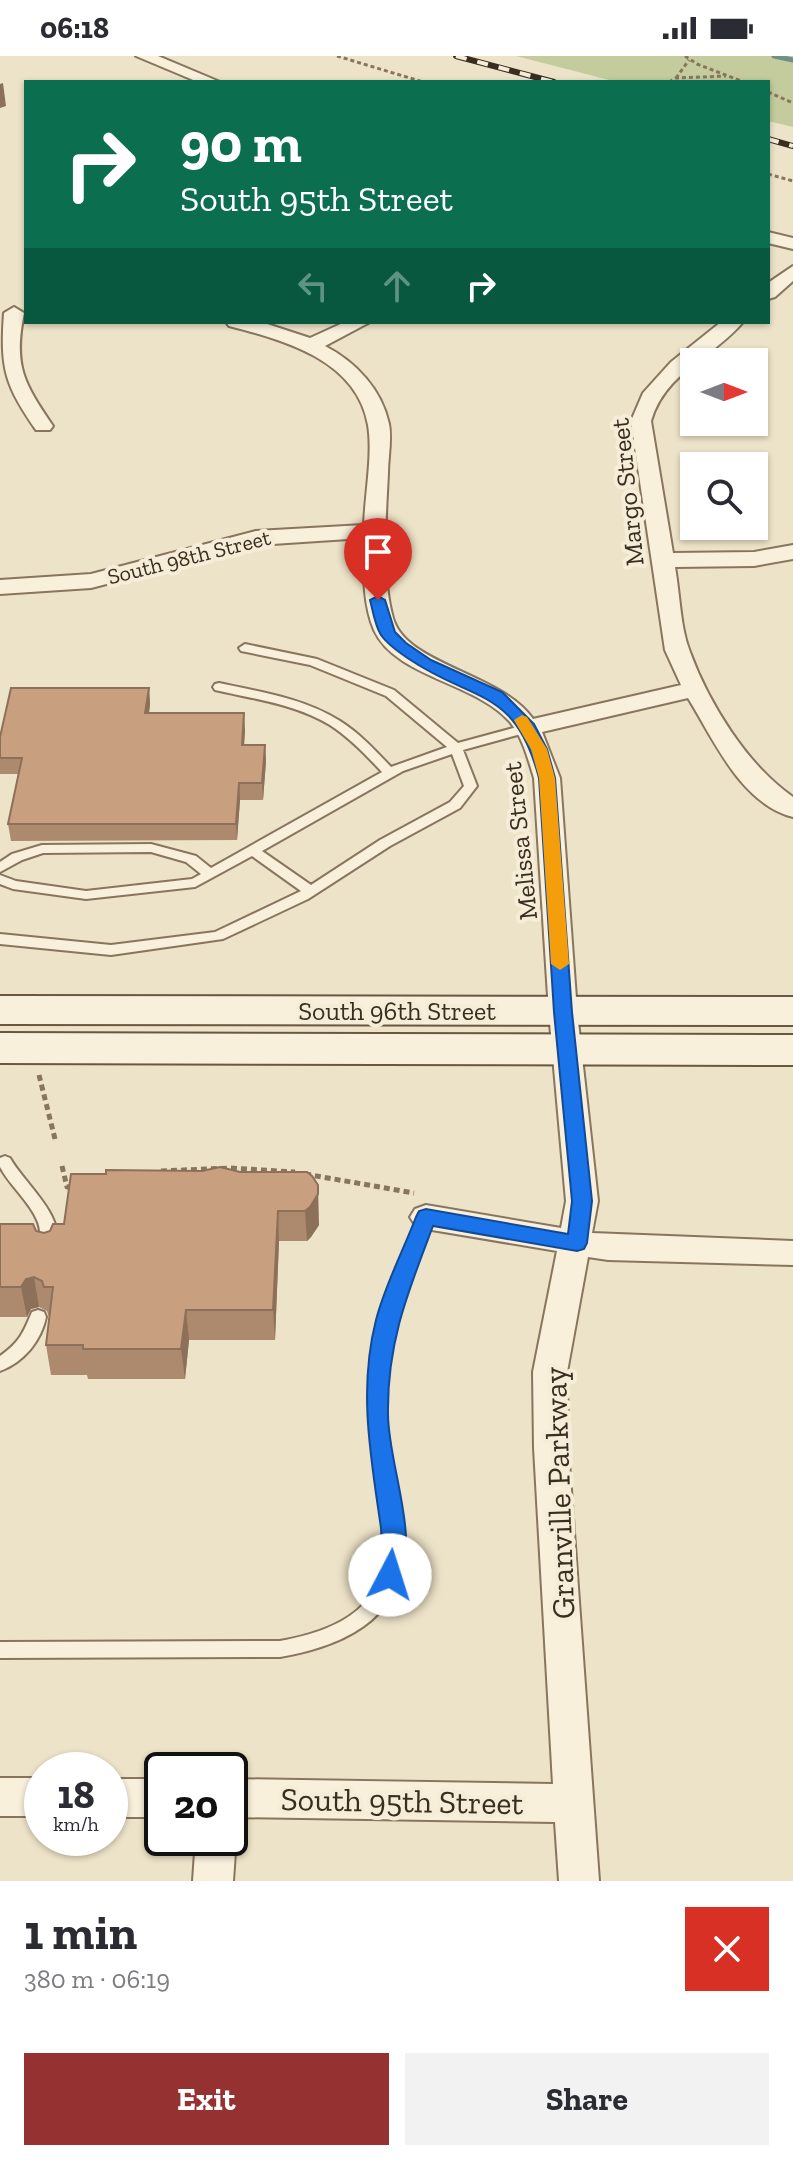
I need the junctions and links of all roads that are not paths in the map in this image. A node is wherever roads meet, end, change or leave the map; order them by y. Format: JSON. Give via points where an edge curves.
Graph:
{"nodes":[{"id":1,"x":144,"y":56,"type":"edge"},
{"id":2,"x":207,"y":80,"type":"edge"},
{"id":3,"x":770,"y":238,"type":"edge"},
{"id":4,"x":793,"y":244,"type":"edge"},
{"id":5,"x":793,"y":272,"type":"edge"},
{"id":6,"x":770,"y":291,"type":"edge"},
{"id":7,"x":13,"y":313,"type":"edge"},
{"id":8,"x":242,"y":324,"type":"edge"},
{"id":9,"x":356,"y":324,"type":"edge"},
{"id":10,"x":731,"y":324,"type":"edge"},
{"id":11,"x":310,"y":346,"type":"junction"},
{"id":12,"x":43,"y":426,"type":"dead end"},
{"id":13,"x":378,"y":531,"type":"junction"},
{"id":14,"x":793,"y":552,"type":"edge"},
{"id":15,"x":662,"y":560,"type":"junction"},
{"id":16,"x":0,"y":587,"type":"edge"},
{"id":17,"x":245,"y":648,"type":"dead end"},
{"id":18,"x":219,"y":687,"type":"dead end"},
{"id":19,"x":695,"y":689,"type":"junction"},
{"id":20,"x":528,"y":728,"type":"junction"},
{"id":21,"x":456,"y":748,"type":"junction"},
{"id":22,"x":390,"y":773,"type":"junction"},
{"id":23,"x":788,"y":806,"type":"edge"},
{"id":24,"x":252,"y":850,"type":"junction"},
{"id":25,"x":0,"y":868,"type":"edge"},
{"id":26,"x":210,"y":874,"type":"junction"},
{"id":27,"x":0,"y":879,"type":"edge"},
{"id":28,"x":310,"y":891,"type":"junction"},
{"id":29,"x":0,"y":939,"type":"edge"},
{"id":30,"x":0,"y":1010,"type":"edge"},
{"id":31,"x":793,"y":1011,"type":"edge"},
{"id":32,"x":565,"y":1031,"type":"junction"},
{"id":33,"x":0,"y":1048,"type":"edge"},
{"id":34,"x":793,"y":1050,"type":"edge"},
{"id":35,"x":5,"y":1162,"type":"dead end"},
{"id":36,"x":420,"y":1205,"type":"joint"},
{"id":37,"x":577,"y":1243,"type":"junction"},
{"id":38,"x":793,"y":1253,"type":"edge"},
{"id":39,"x":48,"y":1254,"type":"edge"},
{"id":40,"x":38,"y":1317,"type":"dead end"},
{"id":41,"x":0,"y":1364,"type":"edge"},
{"id":42,"x":0,"y":1650,"type":"edge"},
{"id":43,"x":0,"y":1797,"type":"edge"},
{"id":44,"x":24,"y":1797,"type":"edge"},
{"id":45,"x":248,"y":1798,"type":"edge"},
{"id":46,"x":574,"y":1803,"type":"junction"},
{"id":47,"x":215,"y":1856,"type":"edge"},
{"id":48,"x":213,"y":1881,"type":"edge"},
{"id":49,"x":579,"y":1881,"type":"edge"}],
"edges":[{"from":1,"to":2,"type":"street"},
{"from":3,"to":4,"type":"street"},
{"from":5,"to":6,"type":"street"},
{"from":7,"to":12,"type":"street","via":[[5,366]]},
{"from":8,"to":11,"type":"street","name":"Melissa Street"},
{"from":9,"to":11,"type":"street"},
{"from":10,"to":15,"type":"street","name":"Margo Street","via":[[655,389],[643,408]]},
{"from":11,"to":13,"type":"street","name":"Melissa Street","via":[[361,382],[376,408]]},
{"from":13,"to":16,"type":"street","name":"South 98th Street","via":[[256,538],[91,581]]},
{"from":13,"to":20,"type":"street","name":"Melissa Street","via":[[378,600],[387,633],[425,663],[496,696]]},
{"from":14,"to":15,"type":"street","via":[[754,559]]},
{"from":15,"to":19,"type":"street","name":"Margo Street","via":[[677,650]]},
{"from":17,"to":21,"type":"lane","via":[[313,662],[390,693]]},
{"from":18,"to":22,"type":"lane","via":[[318,716],[347,731]]},
{"from":19,"to":20,"type":"street"},
{"from":19,"to":23,"type":"street","name":"Margo Street","via":[[745,770]]},
{"from":20,"to":21,"type":"lane"},
{"from":20,"to":32,"type":"street","name":"Melissa Street","via":[[547,778]]},
{"from":21,"to":22,"type":"lane"},
{"from":21,"to":28,"type":"lane","via":[[471,786],[455,805]]},
{"from":22,"to":24,"type":"lane"},
{"from":24,"to":26,"type":"lane"},
{"from":24,"to":28,"type":"lane"},
{"from":25,"to":26,"type":"lane","via":[[42,849],[151,848],[191,859]]},
{"from":26,"to":27,"type":"lane","via":[[195,883],[86,895]]},
{"from":28,"to":29,"type":"lane","via":[[218,936],[111,950]]},
{"from":30,"to":32,"type":"main road","name":"South 96th Street"},
{"from":31,"to":32,"type":"main road","name":"South 96th Street"},
{"from":32,"to":33,"type":"main road","name":"South 96th Street"},
{"from":32,"to":34,"type":"main road","name":"South 96th Street"},
{"from":32,"to":37,"type":"street","name":"Granville Parkway","via":[[582,1201]]},
{"from":35,"to":39,"type":"lane","via":[[46,1217]]},
{"from":36,"to":37,"type":"street"},
{"from":36,"to":42,"type":"lane","via":[[378,1366],[376,1417],[394,1559],[384,1591],[360,1620],[326,1641],[280,1649]]},
{"from":37,"to":38,"type":"street"},
{"from":37,"to":46,"type":"street","name":"Granville Parkway","via":[[550,1372]]},
{"from":40,"to":41,"type":"lane","via":[[26,1344]]},
{"from":43,"to":44,"type":"street"},
{"from":45,"to":46,"type":"street","name":"South 95th Street"},
{"from":46,"to":49,"type":"street","name":"Granville Parkway"},
{"from":47,"to":48,"type":"street"}]}
